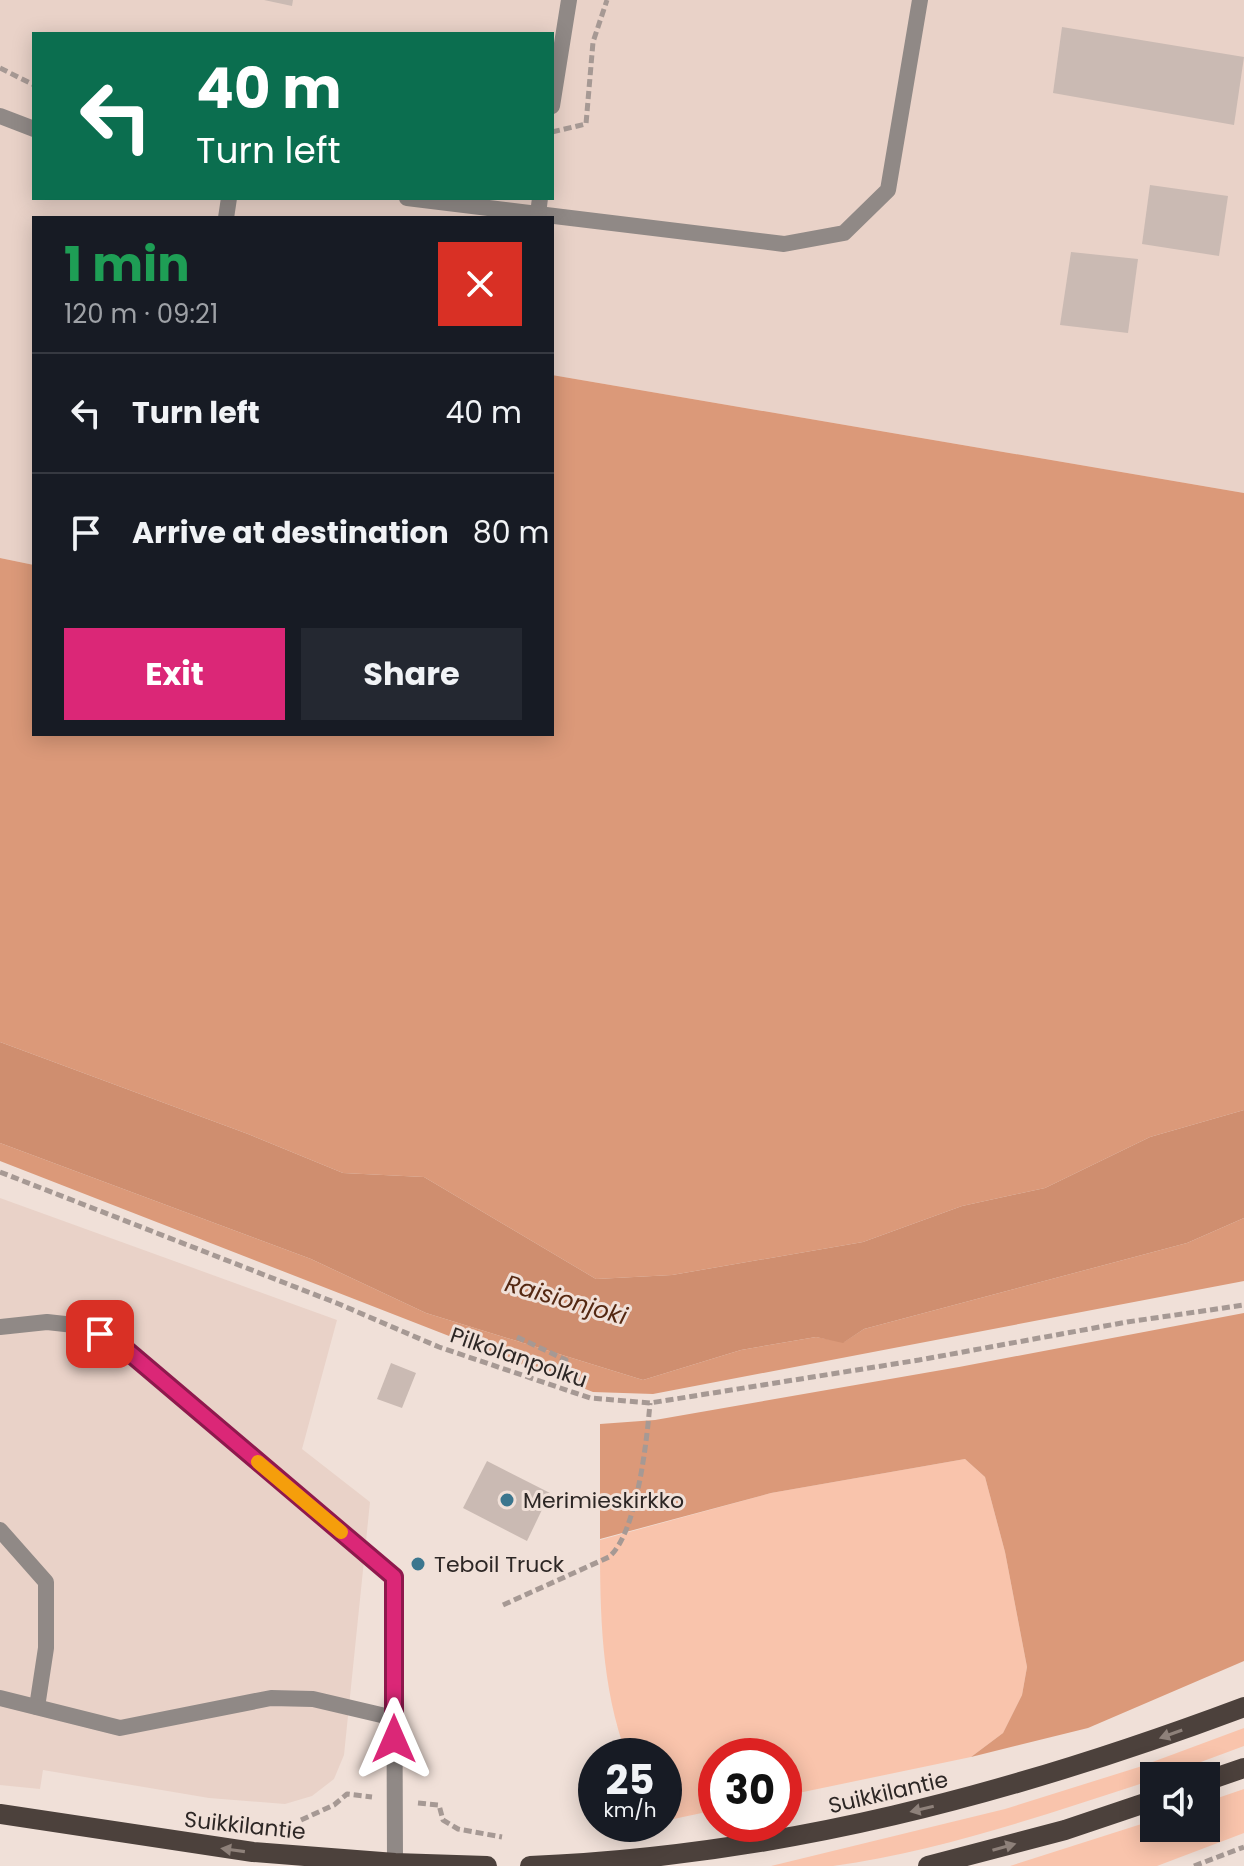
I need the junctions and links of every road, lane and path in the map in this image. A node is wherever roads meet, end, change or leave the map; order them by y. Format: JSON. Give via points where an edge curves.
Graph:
{"nodes":[{"id":1,"x":569,"y":0,"type":"edge"},
{"id":2,"x":607,"y":0,"type":"edge"},
{"id":3,"x":920,"y":0,"type":"edge"},
{"id":4,"x":0,"y":68,"type":"edge"},
{"id":5,"x":32,"y":84,"type":"edge"},
{"id":6,"x":554,"y":94,"type":"edge"},
{"id":7,"x":0,"y":116,"type":"edge"},
{"id":8,"x":32,"y":128,"type":"edge"},
{"id":9,"x":554,"y":132,"type":"edge"},
{"id":10,"x":440,"y":200,"type":"edge"},
{"id":11,"x":539,"y":206,"type":"edge"},
{"id":12,"x":0,"y":1172,"type":"edge"},
{"id":13,"x":1244,"y":1305,"type":"edge"},
{"id":14,"x":0,"y":1327,"type":"edge"},
{"id":15,"x":517,"y":1337,"type":"dead end"},
{"id":16,"x":557,"y":1381,"type":"dead end"},
{"id":17,"x":650,"y":1403,"type":"junction"},
{"id":18,"x":0,"y":1530,"type":"edge"},
{"id":19,"x":503,"y":1605,"type":"dead end"},
{"id":20,"x":0,"y":1698,"type":"edge"},
{"id":21,"x":37,"y":1707,"type":"junction"},
{"id":22,"x":1244,"y":1707,"type":"edge"},
{"id":23,"x":394,"y":1718,"type":"junction"},
{"id":24,"x":1244,"y":1768,"type":"edge"},
{"id":25,"x":1220,"y":1776,"type":"edge"},
{"id":26,"x":347,"y":1794,"type":"dead end"},
{"id":27,"x":439,"y":1805,"type":"dead end"},
{"id":28,"x":1140,"y":1805,"type":"edge"},
{"id":29,"x":0,"y":1814,"type":"edge"},
{"id":30,"x":301,"y":1820,"type":"dead end"},
{"id":31,"x":502,"y":1837,"type":"dead end"},
{"id":32,"x":1244,"y":1847,"type":"edge"},
{"id":33,"x":395,"y":1863,"type":"junction"},
{"id":34,"x":487,"y":1866,"type":"edge"},
{"id":35,"x":530,"y":1866,"type":"edge"},
{"id":36,"x":928,"y":1866,"type":"edge"},
{"id":37,"x":1194,"y":1866,"type":"edge"}],
"edges":[{"from":1,"to":6,"type":"street"},
{"from":2,"to":9,"type":"path","via":[[593,42],[586,124]]},
{"from":3,"to":11,"type":"street","via":[[888,190],[844,233],[784,244]]},
{"from":4,"to":5,"type":"path"},
{"from":7,"to":8,"type":"street"},
{"from":10,"to":11,"type":"street"},
{"from":12,"to":17,"type":"path","name":"Pilkolanpolku","via":[[495,1366],[590,1398]]},
{"from":13,"to":17,"type":"path","name":"Pilkolanpolku"},
{"from":14,"to":23,"type":"street","via":[[47,1322],[83,1326],[117,1342],[394,1577]]},
{"from":15,"to":16,"type":"path","via":[[566,1360]]},
{"from":17,"to":19,"type":"path","via":[[637,1496],[618,1549]]},
{"from":18,"to":21,"type":"street","via":[[46,1582],[46,1648]]},
{"from":20,"to":21,"type":"street"},
{"from":21,"to":23,"type":"street","via":[[120,1728],[271,1698],[313,1699]]},
{"from":22,"to":35,"type":"main road","name":"Suikkilantie","one_way":true,"via":[[1051,1774],[837,1829],[635,1860]]},
{"from":23,"to":33,"type":"street"},
{"from":24,"to":25,"type":"main road"},
{"from":26,"to":30,"type":"path"},
{"from":27,"to":31,"type":"path","via":[[443,1820],[458,1829]]},
{"from":36,"to":28,"type":"main road","one_way":true},
{"from":33,"to":29,"type":"main road","name":"Suikkilantie","one_way":true,"via":[[253,1852]]},
{"from":32,"to":37,"type":"path"},
{"from":33,"to":34,"type":"main road","name":"Suikkilantie"}]}
